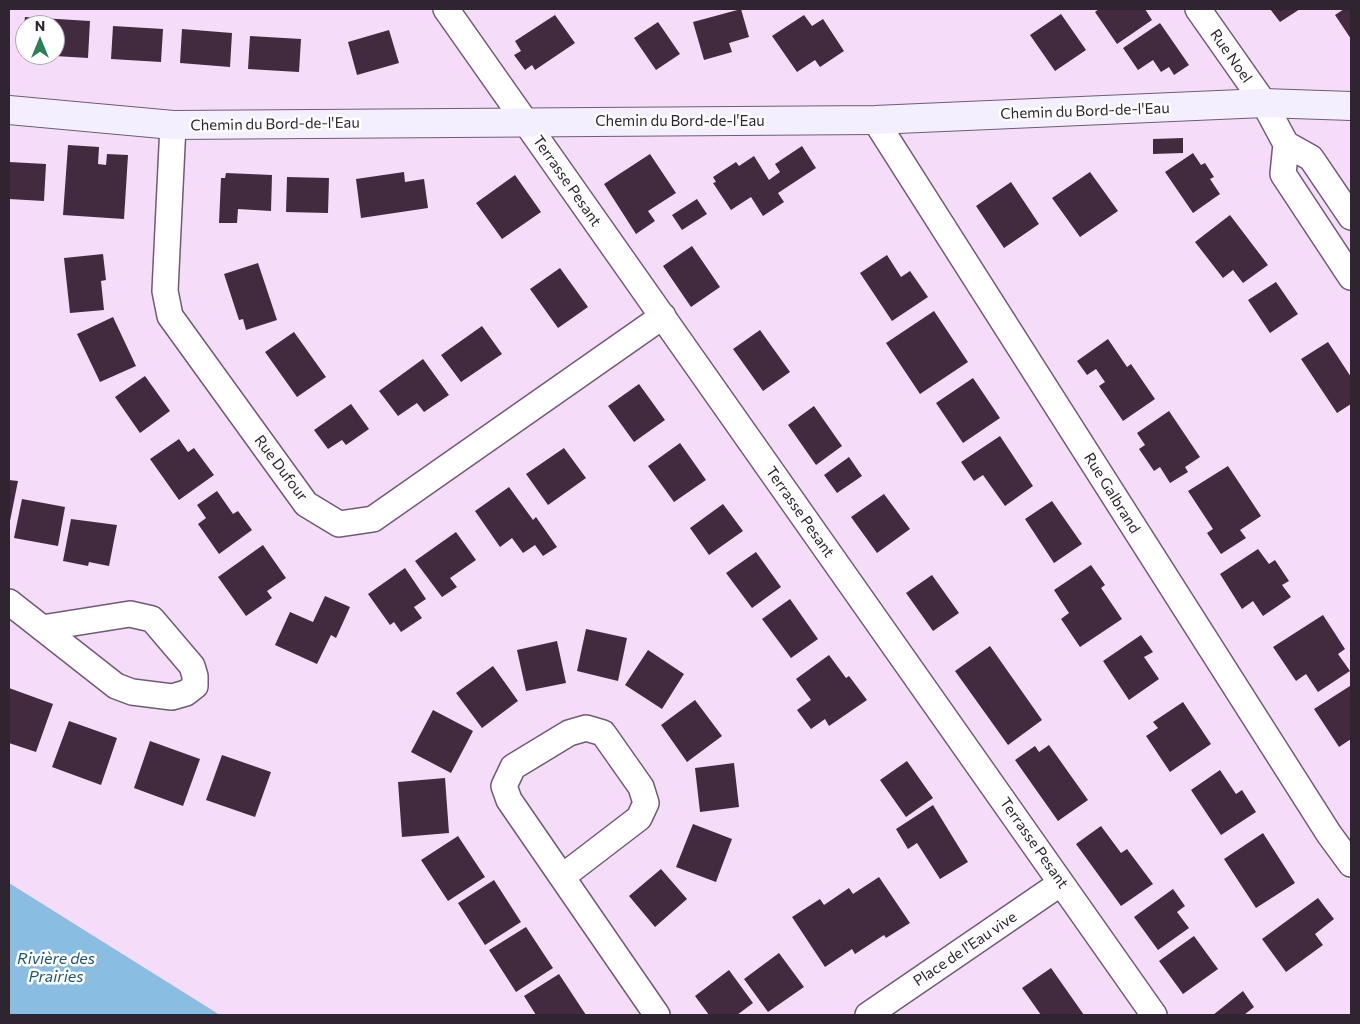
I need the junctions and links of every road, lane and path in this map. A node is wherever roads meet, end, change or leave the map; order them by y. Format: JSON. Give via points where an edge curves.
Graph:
{"nodes":[{"id":1,"x":446,"y":9,"type":"edge"},
{"id":2,"x":1198,"y":9,"type":"edge"},
{"id":3,"x":1264,"y":104,"type":"junction"},
{"id":4,"x":1351,"y":106,"type":"edge"},
{"id":5,"x":9,"y":110,"type":"edge"},
{"id":6,"x":875,"y":120,"type":"junction"},
{"id":7,"x":526,"y":122,"type":"junction"},
{"id":8,"x":173,"y":125,"type":"junction"},
{"id":9,"x":1286,"y":144,"type":"junction"},
{"id":10,"x":1351,"y":217,"type":"edge"},
{"id":11,"x":1351,"y":277,"type":"edge"},
{"id":12,"x":663,"y":316,"type":"junction"},
{"id":13,"x":9,"y":602,"type":"edge"},
{"id":14,"x":42,"y":628,"type":"junction"},
{"id":15,"x":1351,"y":864,"type":"edge"},
{"id":16,"x":562,"y":877,"type":"junction"},
{"id":17,"x":1061,"y":883,"type":"junction"},
{"id":18,"x":657,"y":1015,"type":"edge"},
{"id":19,"x":868,"y":1015,"type":"edge"},
{"id":20,"x":1154,"y":1015,"type":"edge"}],
"edges":[{"from":1,"to":7,"type":"street","name":"Terrasse Pesant"},
{"from":2,"to":3,"type":"street","name":"Rue Noel"},
{"from":3,"to":4,"type":"street","name":"Chemin du Bord-de-l'Eau"},
{"from":3,"to":6,"type":"street","name":"Chemin du Bord-de-l'Eau"},
{"from":3,"to":9,"type":"street","name":"Rue Noel"},
{"from":5,"to":8,"type":"street","name":"Chemin du Bord-de-l'Eau"},
{"from":6,"to":7,"type":"street","name":"Chemin du Bord-de-l'Eau"},
{"from":6,"to":15,"type":"street","name":"Rue Galbrand"},
{"from":7,"to":8,"type":"street","name":"Chemin du Bord-de-l'Eau"},
{"from":7,"to":12,"type":"street","name":"Terrasse Pesant"},
{"from":8,"to":12,"type":"street","name":"Rue Dufour","via":[[165,291],[170,316],[306,504],[339,524],[373,519]]},
{"from":9,"to":10,"type":"street","via":[[1311,158]]},
{"from":9,"to":11,"type":"street","via":[[1283,174]]},
{"from":12,"to":17,"type":"street","name":"Terrasse Pesant"},
{"from":13,"to":14,"type":"street"},
{"from":14,"to":14,"type":"street","via":[[116,686],[132,692],[172,698],[195,686],[192,666],[152,618],[130,614]]},
{"from":16,"to":16,"type":"street","via":[[504,786],[513,767],[569,733],[586,728],[603,733],[641,787],[646,803],[638,818]]},
{"from":16,"to":18,"type":"street"},
{"from":17,"to":19,"type":"street","name":"Place de l'Eau vive"},
{"from":17,"to":20,"type":"street","name":"Terrasse Pesant"}]}
